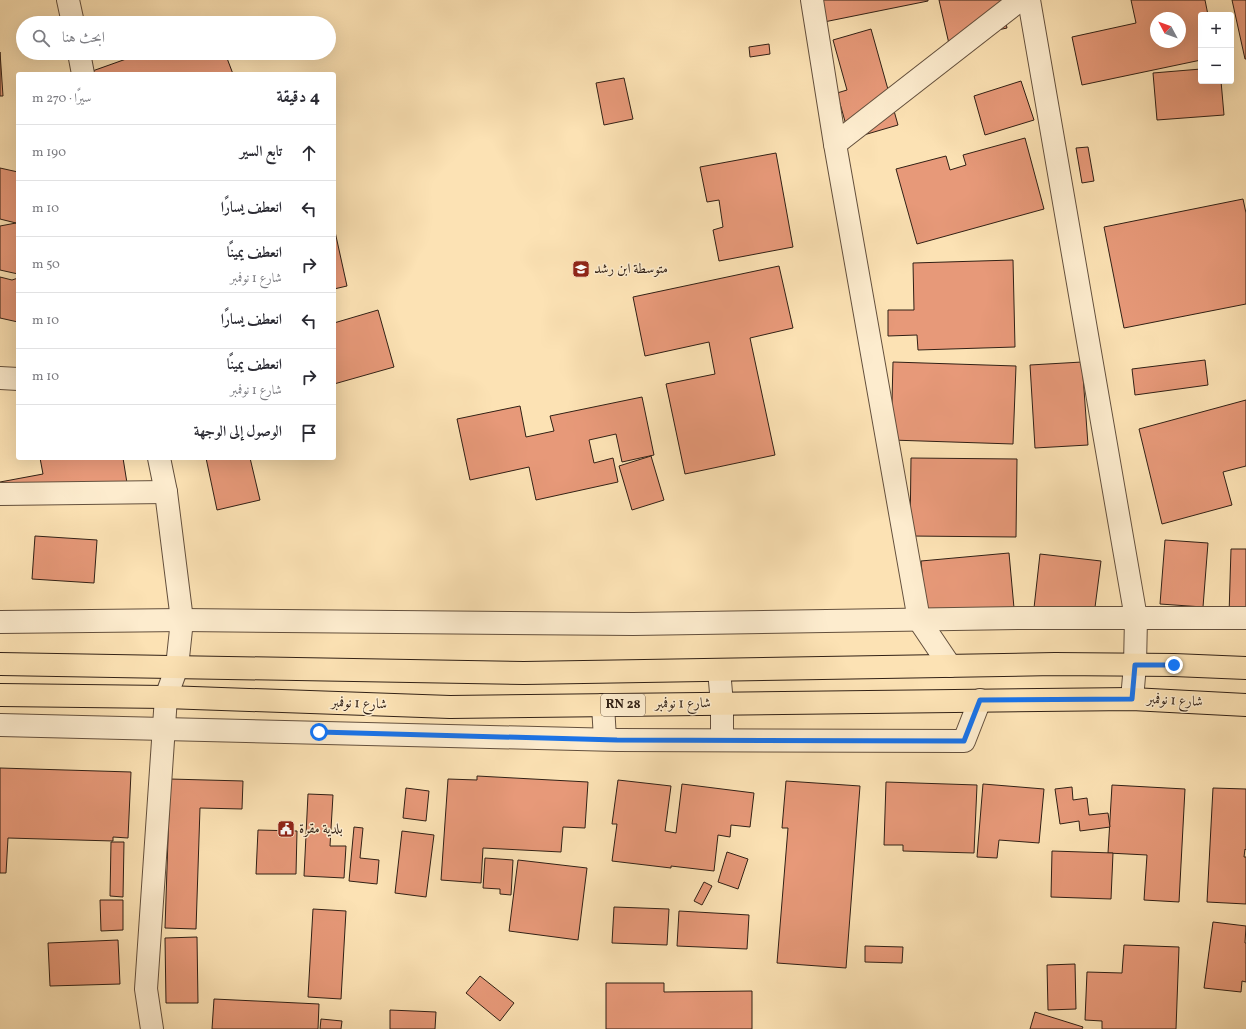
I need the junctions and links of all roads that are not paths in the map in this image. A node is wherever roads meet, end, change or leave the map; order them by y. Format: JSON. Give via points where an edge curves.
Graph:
{"nodes":[{"id":1,"x":68,"y":0,"type":"edge"},
{"id":2,"x":812,"y":0,"type":"edge"},
{"id":3,"x":1020,"y":0,"type":"edge"},
{"id":4,"x":1029,"y":0,"type":"edge"},
{"id":5,"x":71,"y":16,"type":"edge"},
{"id":6,"x":80,"y":60,"type":"edge"},
{"id":7,"x":83,"y":72,"type":"edge"},
{"id":8,"x":835,"y":144,"type":"junction"},
{"id":9,"x":0,"y":378,"type":"edge"},
{"id":10,"x":16,"y":379,"type":"edge"},
{"id":11,"x":159,"y":460,"type":"edge"},
{"id":12,"x":166,"y":492,"type":"junction"},
{"id":13,"x":0,"y":494,"type":"edge"},
{"id":14,"x":1136,"y":618,"type":"junction"},
{"id":15,"x":1246,"y":618,"type":"edge"},
{"id":16,"x":182,"y":620,"type":"junction"},
{"id":17,"x":919,"y":620,"type":"junction"},
{"id":18,"x":0,"y":622,"type":"edge"},
{"id":19,"x":0,"y":664,"type":"edge"},
{"id":20,"x":1135,"y":665,"type":"junction"},
{"id":21,"x":950,"y":666,"type":"junction"},
{"id":22,"x":178,"y":667,"type":"junction"},
{"id":23,"x":1246,"y":668,"type":"edge"},
{"id":24,"x":719,"y":670,"type":"junction"},
{"id":25,"x":0,"y":695,"type":"edge"},
{"id":26,"x":166,"y":697,"type":"junction"},
{"id":27,"x":1132,"y":699,"type":"junction"},
{"id":28,"x":980,"y":700,"type":"junction"},
{"id":29,"x":722,"y":704,"type":"junction"},
{"id":30,"x":603,"y":705,"type":"junction"},
{"id":31,"x":1246,"y":706,"type":"edge"},
{"id":32,"x":0,"y":725,"type":"edge"},
{"id":33,"x":164,"y":728,"type":"junction"},
{"id":34,"x":605,"y":739,"type":"junction"},
{"id":35,"x":722,"y":740,"type":"junction"},
{"id":36,"x":152,"y":1029,"type":"edge"}],
"edges":[{"from":1,"to":5,"type":"street"},
{"from":2,"to":8,"type":"street"},
{"from":3,"to":8,"type":"street"},
{"from":4,"to":14,"type":"street"},
{"from":6,"to":7,"type":"street"},
{"from":8,"to":17,"type":"street"},
{"from":9,"to":10,"type":"street"},
{"from":11,"to":12,"type":"street"},
{"from":12,"to":13,"type":"street"},
{"from":12,"to":16,"type":"street"},
{"from":14,"to":15,"type":"street"},
{"from":14,"to":17,"type":"street"},
{"from":14,"to":20,"type":"street"},
{"from":16,"to":17,"type":"street","via":[[633,624]]},
{"from":16,"to":18,"type":"street"},
{"from":16,"to":22,"type":"street"},
{"from":17,"to":21,"type":"street"},
{"from":19,"to":22,"type":"main road"},
{"from":20,"to":21,"type":"main road"},
{"from":20,"to":23,"type":"main road"},
{"from":20,"to":27,"type":"street"},
{"from":21,"to":24,"type":"main road"},
{"from":22,"to":24,"type":"main road","via":[[524,673]]},
{"from":22,"to":26,"type":"street"},
{"from":24,"to":29,"type":"street"},
{"from":25,"to":26,"type":"main road","name":"شارع 1 نوفمبر","number":"RN 28"},
{"from":26,"to":30,"type":"main road","name":"شارع 1 نوفمبر","number":"RN 28","via":[[450,707]]},
{"from":26,"to":33,"type":"street"},
{"from":27,"to":28,"type":"main road","name":"شارع 1 نوفمبر","number":"RN 28"},
{"from":27,"to":31,"type":"main road","name":"شارع 1 نوفمبر","number":"RN 28"},
{"from":28,"to":29,"type":"main road","name":"شارع 1 نوفمبر","number":"RN 28"},
{"from":28,"to":35,"type":"street","via":[[964,741]]},
{"from":29,"to":30,"type":"main road","name":"شارع 1 نوفمبر","number":"RN 28"},
{"from":29,"to":35,"type":"street"},
{"from":30,"to":34,"type":"street"},
{"from":32,"to":33,"type":"street"},
{"from":33,"to":34,"type":"street"},
{"from":33,"to":36,"type":"street","via":[[146,989]]},
{"from":34,"to":35,"type":"street"}]}
